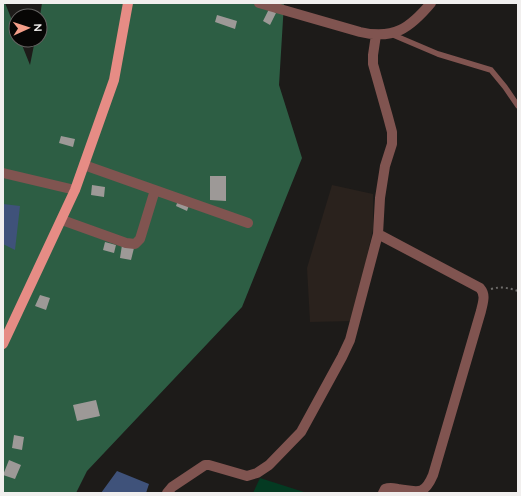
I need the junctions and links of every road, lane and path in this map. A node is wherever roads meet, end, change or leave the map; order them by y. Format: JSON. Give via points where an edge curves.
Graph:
{"nodes":[{"id":1,"x":128,"y":3,"type":"edge"},
{"id":2,"x":259,"y":3,"type":"edge"},
{"id":3,"x":431,"y":3,"type":"edge"},
{"id":4,"x":389,"y":33,"type":"junction"},
{"id":5,"x":376,"y":35,"type":"junction"},
{"id":6,"x":518,"y":106,"type":"edge"},
{"id":7,"x":84,"y":165,"type":"junction"},
{"id":8,"x":3,"y":173,"type":"edge"},
{"id":9,"x":75,"y":190,"type":"junction"},
{"id":10,"x":155,"y":190,"type":"junction"},
{"id":11,"x":62,"y":220,"type":"junction"},
{"id":12,"x":248,"y":223,"type":"dead end"},
{"id":13,"x":378,"y":234,"type":"junction"},
{"id":14,"x":483,"y":291,"type":"junction"},
{"id":15,"x":518,"y":291,"type":"edge"},
{"id":16,"x":3,"y":344,"type":"edge"},
{"id":17,"x":167,"y":493,"type":"edge"},
{"id":18,"x":383,"y":493,"type":"edge"}],
"edges":[{"from":1,"to":7,"type":"main road","via":[[114,80]]},
{"from":2,"to":5,"type":"street"},
{"from":3,"to":4,"type":"street","via":[[419,18],[405,28]]},
{"from":4,"to":5,"type":"street"},
{"from":4,"to":6,"type":"lane","via":[[438,54],[491,70]]},
{"from":5,"to":13,"type":"street","via":[[373,64],[392,132],[392,144],[385,166],[380,198]]},
{"from":7,"to":9,"type":"main road"},
{"from":7,"to":10,"type":"street"},
{"from":8,"to":9,"type":"street"},
{"from":9,"to":11,"type":"main road"},
{"from":10,"to":11,"type":"street","via":[[140,239],[135,244]]},
{"from":10,"to":12,"type":"street"},
{"from":11,"to":16,"type":"main road"},
{"from":13,"to":14,"type":"street"},
{"from":13,"to":17,"type":"street","via":[[350,340],[301,432],[269,465],[257,473],[247,476],[208,464],[172,487]]},
{"from":14,"to":15,"type":"path","via":[[502,287]]},
{"from":14,"to":18,"type":"street","via":[[481,310],[429,484],[421,491],[388,488]]}]}
